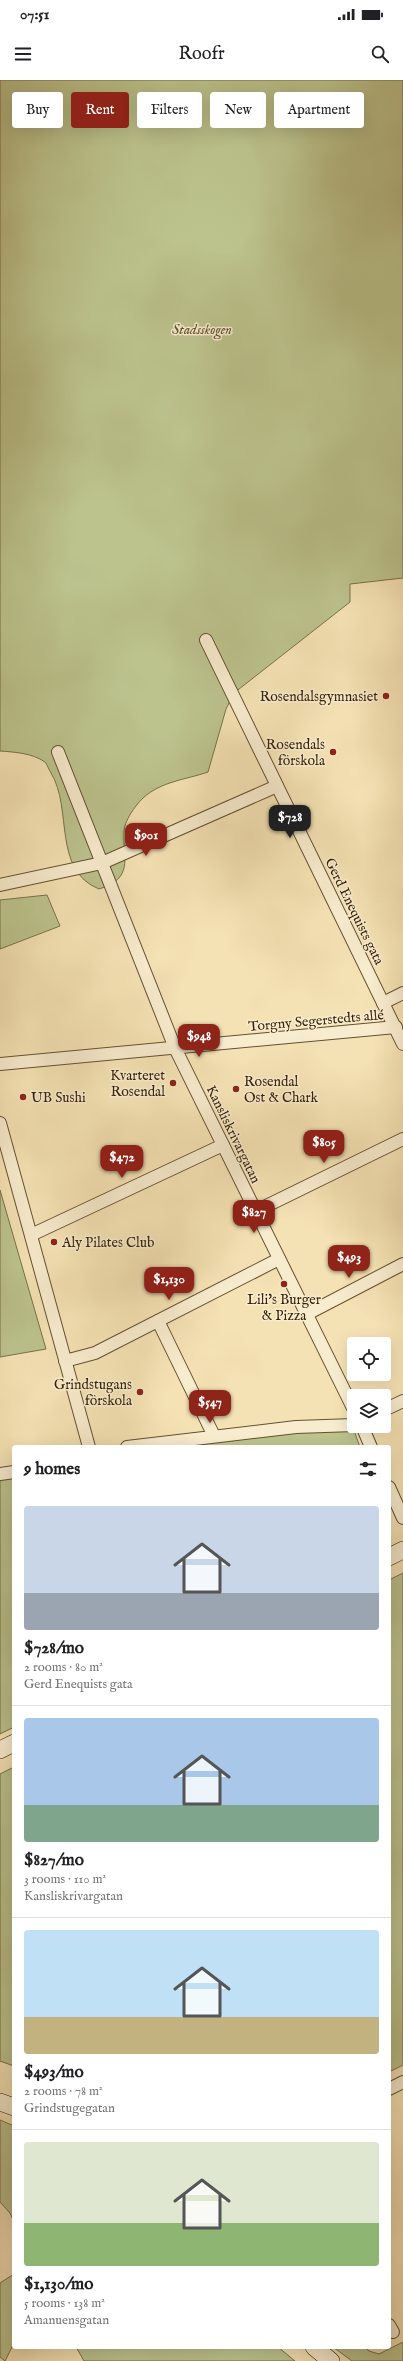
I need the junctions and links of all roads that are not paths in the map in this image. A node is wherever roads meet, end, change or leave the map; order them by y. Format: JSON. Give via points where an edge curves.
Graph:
{"nodes":[{"id":1,"x":206,"y":640,"type":"dead end"},
{"id":2,"x":58,"y":752,"type":"dead end"},
{"id":3,"x":277,"y":786,"type":"junction"},
{"id":4,"x":102,"y":863,"type":"junction"},
{"id":5,"x":0,"y":885,"type":"edge"},
{"id":6,"x":403,"y":993,"type":"edge"},
{"id":7,"x":383,"y":1003,"type":"junction"},
{"id":8,"x":396,"y":1027,"type":"junction"},
{"id":9,"x":403,"y":1044,"type":"edge"},
{"id":10,"x":175,"y":1048,"type":"junction"},
{"id":11,"x":0,"y":1064,"type":"edge"},
{"id":12,"x":0,"y":1124,"type":"edge"},
{"id":13,"x":403,"y":1139,"type":"edge"},
{"id":14,"x":223,"y":1145,"type":"junction"},
{"id":15,"x":256,"y":1211,"type":"junction"},
{"id":16,"x":31,"y":1235,"type":"junction"},
{"id":17,"x":279,"y":1259,"type":"junction"},
{"id":18,"x":403,"y":1264,"type":"edge"},
{"id":19,"x":307,"y":1314,"type":"junction"},
{"id":20,"x":158,"y":1321,"type":"junction"},
{"id":21,"x":65,"y":1361,"type":"junction"},
{"id":22,"x":347,"y":1396,"type":"edge"},
{"id":23,"x":403,"y":1401,"type":"edge"},
{"id":24,"x":391,"y":1407,"type":"edge"},
{"id":25,"x":347,"y":1424,"type":"edge"},
{"id":26,"x":365,"y":1433,"type":"edge"},
{"id":27,"x":214,"y":1436,"type":"junction"},
{"id":28,"x":88,"y":1445,"type":"edge"},
{"id":29,"x":143,"y":1445,"type":"edge"},
{"id":30,"x":370,"y":1445,"type":"edge"},
{"id":31,"x":12,"y":1472,"type":"edge"},
{"id":32,"x":0,"y":1474,"type":"edge"},
{"id":33,"x":391,"y":1491,"type":"edge"},
{"id":34,"x":401,"y":1513,"type":"edge"},
{"id":35,"x":403,"y":1550,"type":"edge"},
{"id":36,"x":391,"y":1556,"type":"edge"},
{"id":37,"x":12,"y":1744,"type":"edge"},
{"id":38,"x":0,"y":1750,"type":"edge"},
{"id":39,"x":403,"y":2082,"type":"edge"},
{"id":40,"x":391,"y":2088,"type":"edge"},
{"id":41,"x":0,"y":2102,"type":"edge"},
{"id":42,"x":12,"y":2106,"type":"edge"},
{"id":43,"x":316,"y":2349,"type":"edge"},
{"id":44,"x":331,"y":2361,"type":"edge"}],
"edges":[{"from":1,"to":3,"type":"street","name":"Gerd Enequists gata"},
{"from":2,"to":4,"type":"street","name":"Kansliskrivargatan"},
{"from":3,"to":4,"type":"street"},
{"from":3,"to":7,"type":"street","name":"Gerd Enequists gata"},
{"from":4,"to":5,"type":"street"},
{"from":4,"to":10,"type":"street","name":"Kansliskrivargatan"},
{"from":6,"to":7,"type":"street"},
{"from":7,"to":8,"type":"street","name":"Gerd Enequists gata"},
{"from":8,"to":9,"type":"street","name":"Gerd Enequists gata"},
{"from":8,"to":10,"type":"street","name":"Torgny Segerstedts allé"},
{"from":10,"to":11,"type":"street","name":"Torgny Segerstedts allé"},
{"from":10,"to":14,"type":"street","name":"Kansliskrivargatan"},
{"from":12,"to":16,"type":"street"},
{"from":13,"to":15,"type":"street"},
{"from":14,"to":15,"type":"street","name":"Kansliskrivargatan"},
{"from":14,"to":16,"type":"street"},
{"from":15,"to":17,"type":"street","name":"Kansliskrivargatan"},
{"from":16,"to":21,"type":"street"},
{"from":17,"to":19,"type":"street","name":"Kansliskrivargatan"},
{"from":17,"to":20,"type":"street"},
{"from":18,"to":19,"type":"street"},
{"from":19,"to":22,"type":"street","name":"Kansliskrivargatan"},
{"from":20,"to":21,"type":"street","via":[[95,1353]]},
{"from":20,"to":27,"type":"street"},
{"from":21,"to":28,"type":"street"},
{"from":23,"to":24,"type":"street"},
{"from":25,"to":27,"type":"street"},
{"from":26,"to":30,"type":"street"},
{"from":27,"to":29,"type":"street"},
{"from":31,"to":32,"type":"street"},
{"from":33,"to":34,"type":"street"},
{"from":35,"to":36,"type":"main road"},
{"from":37,"to":38,"type":"main road"},
{"from":39,"to":40,"type":"street"},
{"from":41,"to":42,"type":"main road"},
{"from":43,"to":44,"type":"main road"}]}
